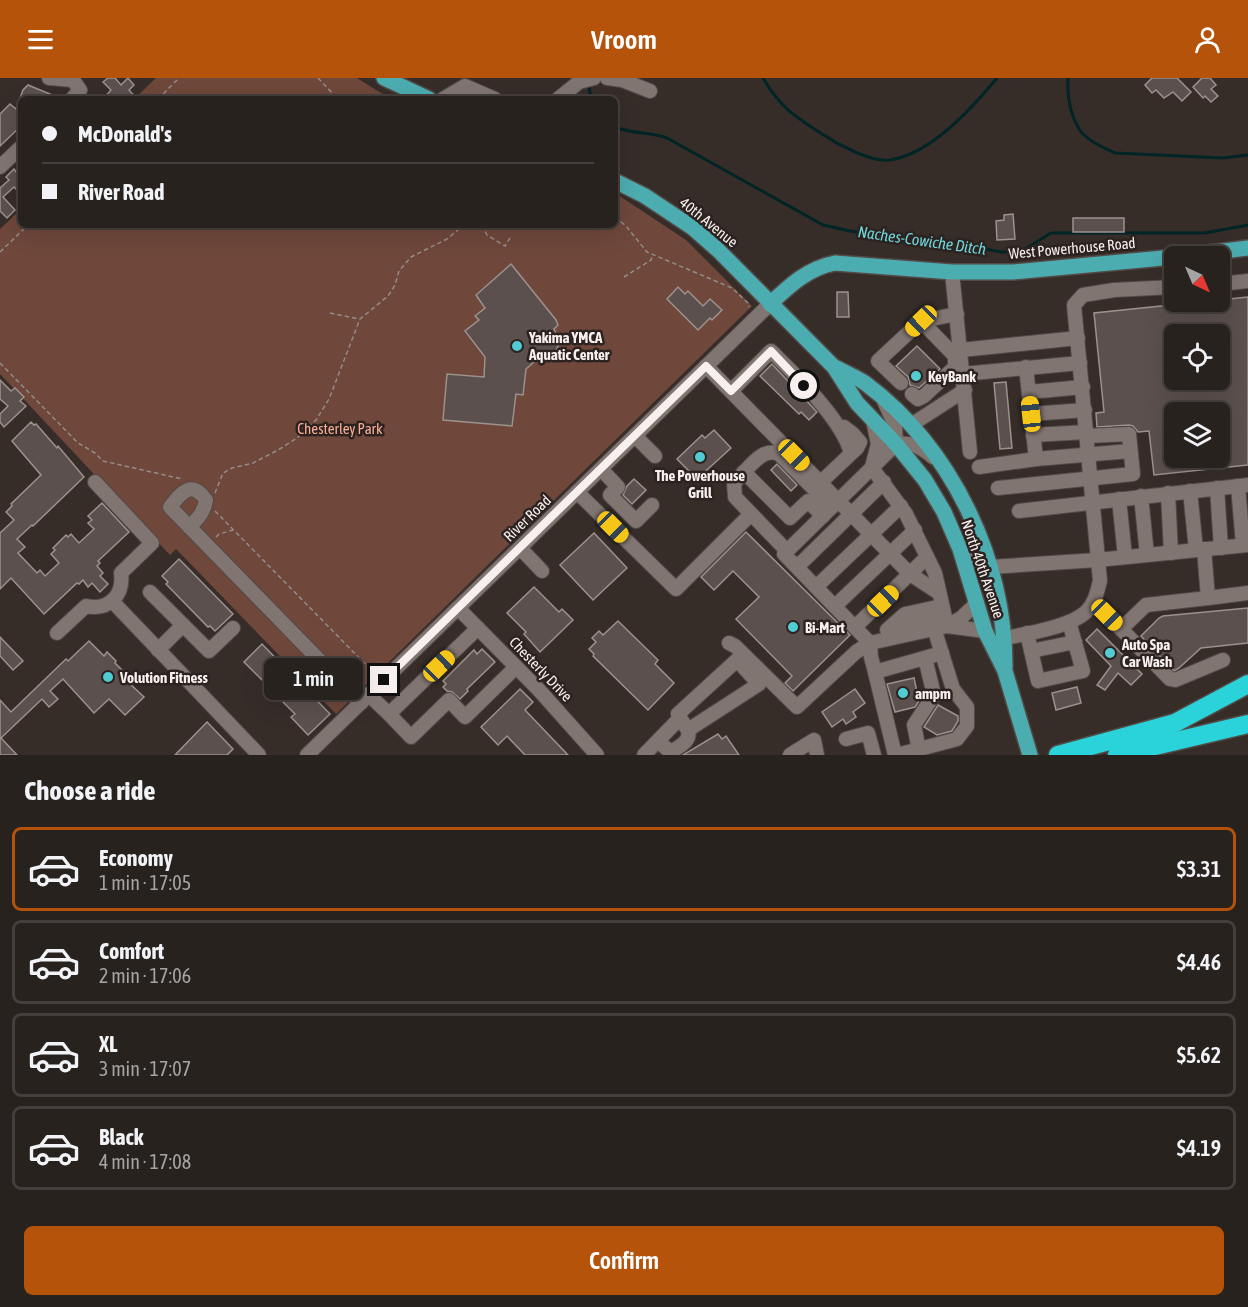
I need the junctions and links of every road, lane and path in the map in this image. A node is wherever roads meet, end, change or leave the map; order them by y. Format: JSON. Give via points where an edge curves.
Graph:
{"nodes":[{"id":1,"x":49,"y":78,"type":"edge"},
{"id":2,"x":179,"y":78,"type":"edge"},
{"id":3,"x":318,"y":78,"type":"edge"},
{"id":4,"x":384,"y":78,"type":"edge"},
{"id":5,"x":594,"y":78,"type":"edge"},
{"id":6,"x":607,"y":78,"type":"edge"},
{"id":7,"x":650,"y":91,"type":"dead end"},
{"id":8,"x":75,"y":96,"type":"edge"},
{"id":9,"x":161,"y":96,"type":"edge"},
{"id":10,"x":336,"y":96,"type":"edge"},
{"id":11,"x":423,"y":96,"type":"edge"},
{"id":12,"x":448,"y":96,"type":"edge"},
{"id":13,"x":488,"y":96,"type":"edge"},
{"id":14,"x":561,"y":96,"type":"edge"},
{"id":15,"x":18,"y":150,"type":"edge"},
{"id":16,"x":0,"y":167,"type":"edge"},
{"id":17,"x":618,"y":182,"type":"edge"},
{"id":18,"x":618,"y":219,"type":"edge"},
{"id":19,"x":25,"y":228,"type":"edge"},
{"id":20,"x":460,"y":228,"type":"edge"},
{"id":21,"x":484,"y":228,"type":"edge"},
{"id":22,"x":510,"y":238,"type":"dead end"},
{"id":23,"x":1248,"y":248,"type":"edge"},
{"id":24,"x":1230,"y":250,"type":"edge"},
{"id":25,"x":0,"y":252,"type":"edge"},
{"id":26,"x":653,"y":256,"type":"junction"},
{"id":27,"x":1164,"y":258,"type":"edge"},
{"id":28,"x":952,"y":272,"type":"junction"},
{"id":29,"x":624,"y":277,"type":"dead end"},
{"id":30,"x":1248,"y":281,"type":"edge"},
{"id":31,"x":1230,"y":283,"type":"edge"},
{"id":32,"x":1164,"y":288,"type":"edge"},
{"id":33,"x":770,"y":304,"type":"junction"},
{"id":34,"x":749,"y":307,"type":"dead end"},
{"id":35,"x":330,"y":313,"type":"dead end"},
{"id":36,"x":957,"y":314,"type":"junction"},
{"id":37,"x":360,"y":319,"type":"junction"},
{"id":38,"x":921,"y":321,"type":"junction"},
{"id":39,"x":1078,"y":338,"type":"junction"},
{"id":40,"x":958,"y":353,"type":"junction"},
{"id":41,"x":1080,"y":363,"type":"junction"},
{"id":42,"x":706,"y":366,"type":"junction"},
{"id":43,"x":834,"y":367,"type":"junction"},
{"id":44,"x":1026,"y":367,"type":"junction"},
{"id":45,"x":963,"y":374,"type":"junction"},
{"id":46,"x":901,"y":384,"type":"dead end"},
{"id":47,"x":1083,"y":387,"type":"junction"},
{"id":48,"x":965,"y":390,"type":"junction"},
{"id":49,"x":731,"y":391,"type":"junction"},
{"id":50,"x":1029,"y":392,"type":"junction"},
{"id":51,"x":912,"y":394,"type":"dead end"},
{"id":52,"x":884,"y":401,"type":"junction"},
{"id":53,"x":1085,"y":410,"type":"junction"},
{"id":54,"x":1031,"y":414,"type":"junction"},
{"id":55,"x":873,"y":420,"type":"junction"},
{"id":56,"x":911,"y":425,"type":"junction"},
{"id":57,"x":1087,"y":434,"type":"junction"},
{"id":58,"x":1033,"y":435,"type":"junction"},
{"id":59,"x":635,"y":436,"type":"junction"},
{"id":60,"x":896,"y":444,"type":"junction"},
{"id":61,"x":1130,"y":451,"type":"junction"},
{"id":62,"x":970,"y":452,"type":"dead end"},
{"id":63,"x":1089,"y":454,"type":"junction"},
{"id":64,"x":655,"y":456,"type":"dead end"},
{"id":65,"x":1036,"y":459,"type":"junction"},
{"id":66,"x":939,"y":462,"type":"junction"},
{"id":67,"x":916,"y":467,"type":"junction"},
{"id":68,"x":979,"y":467,"type":"dead end"},
{"id":69,"x":872,"y":468,"type":"junction"},
{"id":70,"x":601,"y":469,"type":"junction"},
{"id":71,"x":744,"y":472,"type":"junction"},
{"id":72,"x":1133,"y":474,"type":"junction"},
{"id":73,"x":1091,"y":478,"type":"junction"},
{"id":74,"x":95,"y":482,"type":"dead end"},
{"id":75,"x":821,"y":482,"type":"junction"},
{"id":76,"x":884,"y":482,"type":"junction"},
{"id":77,"x":1243,"y":485,"type":"edge"},
{"id":78,"x":998,"y":488,"type":"dead end"},
{"id":79,"x":1217,"y":488,"type":"junction"},
{"id":80,"x":1190,"y":491,"type":"junction"},
{"id":81,"x":577,"y":492,"type":"junction"},
{"id":82,"x":1167,"y":493,"type":"junction"},
{"id":83,"x":214,"y":496,"type":"dead end"},
{"id":84,"x":1138,"y":496,"type":"junction"},
{"id":85,"x":1119,"y":499,"type":"junction"},
{"id":86,"x":1092,"y":501,"type":"junction"},
{"id":87,"x":213,"y":505,"type":"dead end"},
{"id":88,"x":652,"y":505,"type":"dead end"},
{"id":89,"x":900,"y":506,"type":"junction"},
{"id":90,"x":831,"y":508,"type":"junction"},
{"id":91,"x":1019,"y":512,"type":"dead end"},
{"id":92,"x":852,"y":513,"type":"junction"},
{"id":93,"x":751,"y":514,"type":"junction"},
{"id":94,"x":209,"y":516,"type":"dead end"},
{"id":95,"x":790,"y":518,"type":"junction"},
{"id":96,"x":189,"y":527,"type":"dead end"},
{"id":97,"x":234,"y":530,"type":"dead end"},
{"id":98,"x":915,"y":530,"type":"junction"},
{"id":99,"x":872,"y":533,"type":"junction"},
{"id":100,"x":773,"y":536,"type":"junction"},
{"id":101,"x":1245,"y":545,"type":"edge"},
{"id":102,"x":207,"y":546,"type":"junction"},
{"id":103,"x":520,"y":548,"type":"junction"},
{"id":104,"x":1221,"y":548,"type":"junction"},
{"id":105,"x":960,"y":549,"type":"junction"},
{"id":106,"x":1200,"y":550,"type":"junction"},
{"id":107,"x":788,"y":551,"type":"junction"},
{"id":108,"x":891,"y":553,"type":"junction"},
{"id":109,"x":1171,"y":553,"type":"junction"},
{"id":110,"x":1147,"y":555,"type":"junction"},
{"id":111,"x":927,"y":557,"type":"junction"},
{"id":112,"x":1125,"y":557,"type":"junction"},
{"id":113,"x":1097,"y":560,"type":"junction"},
{"id":114,"x":797,"y":567,"type":"junction"},
{"id":115,"x":990,"y":567,"type":"junction"},
{"id":116,"x":542,"y":571,"type":"dead end"},
{"id":117,"x":910,"y":574,"type":"junction"},
{"id":118,"x":816,"y":587,"type":"junction"},
{"id":119,"x":150,"y":592,"type":"dead end"},
{"id":120,"x":1248,"y":593,"type":"edge"},
{"id":121,"x":1208,"y":598,"type":"junction"},
{"id":122,"x":112,"y":602,"type":"junction"},
{"id":123,"x":1093,"y":602,"type":"junction"},
{"id":124,"x":977,"y":603,"type":"junction"},
{"id":125,"x":835,"y":606,"type":"junction"},
{"id":126,"x":458,"y":608,"type":"junction"},
{"id":127,"x":941,"y":614,"type":"junction"},
{"id":128,"x":1069,"y":622,"type":"junction"},
{"id":129,"x":183,"y":625,"type":"junction"},
{"id":130,"x":233,"y":627,"type":"dead end"},
{"id":131,"x":855,"y":627,"type":"junction"},
{"id":132,"x":478,"y":628,"type":"junction"},
{"id":133,"x":1121,"y":629,"type":"junction"},
{"id":134,"x":984,"y":631,"type":"junction"},
{"id":135,"x":57,"y":633,"type":"dead end"},
{"id":136,"x":1027,"y":633,"type":"junction"},
{"id":137,"x":1005,"y":638,"type":"junction"},
{"id":138,"x":1075,"y":642,"type":"junction"},
{"id":139,"x":729,"y":643,"type":"dead end"},
{"id":140,"x":870,"y":643,"type":"junction"},
{"id":141,"x":158,"y":650,"type":"junction"},
{"id":142,"x":1031,"y":651,"type":"junction"},
{"id":143,"x":942,"y":653,"type":"junction"},
{"id":144,"x":925,"y":658,"type":"junction"},
{"id":145,"x":1223,"y":660,"type":"dead end"},
{"id":146,"x":516,"y":667,"type":"junction"},
{"id":147,"x":1005,"y":671,"type":"junction"},
{"id":148,"x":875,"y":672,"type":"junction"},
{"id":149,"x":1248,"y":684,"type":"edge"},
{"id":150,"x":365,"y":699,"type":"junction"},
{"id":151,"x":389,"y":714,"type":"junction"},
{"id":152,"x":684,"y":724,"type":"junction"},
{"id":153,"x":1248,"y":724,"type":"edge"},
{"id":154,"x":846,"y":740,"type":"dead end"},
{"id":155,"x":658,"y":741,"type":"junction"},
{"id":156,"x":919,"y":750,"type":"junction"},
{"id":157,"x":589,"y":752,"type":"edge"},
{"id":158,"x":259,"y":755,"type":"edge"},
{"id":159,"x":307,"y":755,"type":"edge"},
{"id":160,"x":644,"y":755,"type":"edge"},
{"id":161,"x":790,"y":755,"type":"edge"},
{"id":162,"x":817,"y":755,"type":"edge"},
{"id":163,"x":874,"y":755,"type":"edge"},
{"id":164,"x":896,"y":755,"type":"edge"},
{"id":165,"x":1030,"y":755,"type":"edge"},
{"id":166,"x":1058,"y":755,"type":"edge"},
{"id":167,"x":1117,"y":755,"type":"edge"}],
"edges":[{"from":1,"to":8,"type":"street","via":[[73,80],[80,90]]},
{"from":2,"to":9,"type":"path"},
{"from":3,"to":10,"type":"path"},
{"from":4,"to":11,"type":"main road"},
{"from":5,"to":14,"type":"street","via":[[579,82]]},
{"from":6,"to":7,"type":"street"},
{"from":12,"to":13,"type":"street","via":[[465,86]]},
{"from":15,"to":16,"type":"street"},
{"from":17,"to":33,"type":"main road","name":"40th Avenue","via":[[693,228]]},
{"from":18,"to":26,"type":"path"},
{"from":19,"to":25,"type":"path"},
{"from":20,"to":37,"type":"path","via":[[411,257],[399,271],[388,296]]},
{"from":21,"to":22,"type":"path","via":[[487,235],[505,246]]},
{"from":23,"to":24,"type":"main road"},
{"from":26,"to":29,"type":"path"},
{"from":26,"to":34,"type":"path","via":[[732,288]]},
{"from":27,"to":28,"type":"main road","name":"West Powerhouse Road","via":[[1040,271]]},
{"from":28,"to":33,"type":"main road","name":"West Powerhouse Road","via":[[835,263],[808,272]]},
{"from":28,"to":36,"type":"street"},
{"from":30,"to":31,"type":"street"},
{"from":32,"to":39,"type":"street","via":[[1083,295],[1074,305]]},
{"from":33,"to":42,"type":"street","name":"River Road"},
{"from":33,"to":43,"type":"main road","name":"North 40th Avenue"},
{"from":35,"to":37,"type":"path"},
{"from":36,"to":38,"type":"street"},
{"from":36,"to":40,"type":"street"},
{"from":37,"to":83,"type":"path","via":[[329,399],[316,420],[278,450],[223,473]]},
{"from":38,"to":40,"type":"street"},
{"from":38,"to":46,"type":"street","via":[[878,361]]},
{"from":39,"to":40,"type":"street"},
{"from":39,"to":41,"type":"street"},
{"from":40,"to":45,"type":"street"},
{"from":40,"to":51,"type":"street","via":[[955,367],[924,396],[918,399]]},
{"from":41,"to":44,"type":"street"},
{"from":41,"to":47,"type":"street"},
{"from":42,"to":49,"type":"street"},
{"from":42,"to":59,"type":"street","name":"River Road"},
{"from":43,"to":52,"type":"main road","name":"North 40th Avenue","via":[[864,382]]},
{"from":43,"to":55,"type":"main road","name":"North 40th Avenue"},
{"from":44,"to":45,"type":"street"},
{"from":44,"to":50,"type":"street"},
{"from":45,"to":48,"type":"street"},
{"from":47,"to":50,"type":"street"},
{"from":47,"to":53,"type":"street"},
{"from":48,"to":56,"type":"street"},
{"from":48,"to":62,"type":"street"},
{"from":49,"to":75,"type":"street"},
{"from":49,"to":75,"type":"street","via":[[771,351],[833,419],[854,434],[860,442]]},
{"from":50,"to":54,"type":"street"},
{"from":52,"to":56,"type":"main road","name":"North 40th Avenue"},
{"from":52,"to":60,"type":"street","via":[[895,425]]},
{"from":53,"to":54,"type":"street"},
{"from":53,"to":57,"type":"street"},
{"from":54,"to":58,"type":"street"},
{"from":55,"to":60,"type":"main road","name":"North 40th Avenue"},
{"from":55,"to":69,"type":"street","via":[[878,444]]},
{"from":56,"to":66,"type":"main road","name":"North 40th Avenue"},
{"from":57,"to":58,"type":"street"},
{"from":57,"to":61,"type":"street","via":[[1129,434]]},
{"from":57,"to":63,"type":"street"},
{"from":58,"to":65,"type":"street"},
{"from":59,"to":64,"type":"street"},
{"from":59,"to":70,"type":"street","name":"River Road"},
{"from":60,"to":66,"type":"street","via":[[914,444]]},
{"from":60,"to":67,"type":"main road","name":"North 40th Avenue"},
{"from":60,"to":69,"type":"street"},
{"from":61,"to":63,"type":"street"},
{"from":61,"to":72,"type":"street"},
{"from":63,"to":65,"type":"street"},
{"from":63,"to":73,"type":"street"},
{"from":65,"to":68,"type":"street"},
{"from":66,"to":115,"type":"main road","name":"North 40th Avenue","via":[[967,507]]},
{"from":67,"to":69,"type":"street","via":[[903,459]]},
{"from":67,"to":105,"type":"main road","name":"North 40th Avenue","via":[[944,512]]},
{"from":69,"to":76,"type":"street"},
{"from":69,"to":90,"type":"street"},
{"from":70,"to":81,"type":"street","name":"River Road"},
{"from":70,"to":88,"type":"street","via":[[623,482],[610,495],[636,521]]},
{"from":71,"to":90,"type":"street","via":[[766,453],[779,454]]},
{"from":71,"to":93,"type":"street","via":[[734,483],[733,491]]},
{"from":71,"to":95,"type":"street"},
{"from":72,"to":73,"type":"street"},
{"from":72,"to":84,"type":"street"},
{"from":73,"to":78,"type":"street"},
{"from":73,"to":86,"type":"street"},
{"from":74,"to":122,"type":"street","via":[[152,543],[121,573],[120,591]]},
{"from":75,"to":90,"type":"street"},
{"from":76,"to":89,"type":"street"},
{"from":76,"to":92,"type":"street"},
{"from":77,"to":79,"type":"street"},
{"from":77,"to":101,"type":"street"},
{"from":79,"to":80,"type":"street"},
{"from":79,"to":104,"type":"street"},
{"from":80,"to":82,"type":"street"},
{"from":80,"to":106,"type":"street"},
{"from":81,"to":93,"type":"street","via":[[676,589]]},
{"from":81,"to":103,"type":"street","name":"River Road"},
{"from":82,"to":84,"type":"street"},
{"from":82,"to":109,"type":"street"},
{"from":84,"to":85,"type":"street"},
{"from":84,"to":110,"type":"street"},
{"from":85,"to":86,"type":"street"},
{"from":85,"to":112,"type":"street"},
{"from":86,"to":91,"type":"street"},
{"from":86,"to":113,"type":"street"},
{"from":87,"to":94,"type":"path"},
{"from":89,"to":98,"type":"street"},
{"from":89,"to":99,"type":"street"},
{"from":90,"to":92,"type":"street"},
{"from":90,"to":95,"type":"street","via":[[808,501]]},
{"from":90,"to":107,"type":"street"},
{"from":92,"to":99,"type":"street"},
{"from":92,"to":114,"type":"street"},
{"from":93,"to":100,"type":"street"},
{"from":95,"to":100,"type":"street"},
{"from":96,"to":102,"type":"street"},
{"from":97,"to":102,"type":"path","via":[[219,534]]},
{"from":98,"to":108,"type":"street"},
{"from":98,"to":111,"type":"street"},
{"from":99,"to":108,"type":"street"},
{"from":99,"to":118,"type":"street"},
{"from":100,"to":107,"type":"street"},
{"from":101,"to":104,"type":"street"},
{"from":102,"to":150,"type":"street"},
{"from":103,"to":116,"type":"street"},
{"from":103,"to":126,"type":"street","name":"River Road"},
{"from":104,"to":106,"type":"street"},
{"from":105,"to":115,"type":"street"},
{"from":105,"to":124,"type":"main road","name":"North 40th Avenue"},
{"from":106,"to":109,"type":"street"},
{"from":106,"to":121,"type":"street"},
{"from":107,"to":114,"type":"street","via":[[784,554]]},
{"from":108,"to":117,"type":"street"},
{"from":108,"to":125,"type":"street"},
{"from":109,"to":110,"type":"street"},
{"from":110,"to":112,"type":"street"},
{"from":111,"to":117,"type":"street"},
{"from":111,"to":127,"type":"street","via":[[935,573]]},
{"from":112,"to":113,"type":"street"},
{"from":113,"to":115,"type":"street"},
{"from":113,"to":123,"type":"street","via":[[1100,581]]},
{"from":114,"to":118,"type":"street"},
{"from":115,"to":137,"type":"main road","name":"North 40th Avenue"},
{"from":117,"to":127,"type":"street"},
{"from":117,"to":131,"type":"street"},
{"from":118,"to":125,"type":"street"},
{"from":119,"to":129,"type":"street"},
{"from":120,"to":121,"type":"street"},
{"from":121,"to":133,"type":"street","via":[[1146,605]]},
{"from":122,"to":135,"type":"street","via":[[93,608],[86,606]]},
{"from":122,"to":141,"type":"street"},
{"from":123,"to":128,"type":"street","via":[[1086,612]]},
{"from":123,"to":133,"type":"street"},
{"from":124,"to":127,"type":"street","via":[[961,618]]},
{"from":124,"to":134,"type":"main road","name":"North 40th Avenue"},
{"from":125,"to":131,"type":"street"},
{"from":126,"to":132,"type":"street","name":"Chesterly Drive"},
{"from":126,"to":150,"type":"street","name":"River Road"},
{"from":127,"to":134,"type":"street"},
{"from":127,"to":140,"type":"street"},
{"from":127,"to":143,"type":"street"},
{"from":128,"to":136,"type":"street"},
{"from":128,"to":138,"type":"street"},
{"from":129,"to":130,"type":"street","via":[[209,651]]},
{"from":129,"to":141,"type":"street"},
{"from":131,"to":140,"type":"street"},
{"from":132,"to":146,"type":"street","name":"Chesterly Drive"},
{"from":132,"to":151,"type":"street"},
{"from":133,"to":145,"type":"street","via":[[1170,679]]},
{"from":134,"to":147,"type":"main road","name":"North 40th Avenue"},
{"from":136,"to":137,"type":"street"},
{"from":136,"to":142,"type":"street"},
{"from":137,"to":147,"type":"main road","name":"North 40th Avenue"},
{"from":138,"to":142,"type":"street"},
{"from":138,"to":142,"type":"street","via":[[1083,671],[1038,681]]},
{"from":139,"to":140,"type":"street","via":[[797,707]]},
{"from":140,"to":148,"type":"street"},
{"from":141,"to":158,"type":"street"},
{"from":143,"to":144,"type":"street"},
{"from":143,"to":156,"type":"street","via":[[953,689],[967,707],[967,726],[957,739]]},
{"from":144,"to":148,"type":"street"},
{"from":144,"to":156,"type":"street","via":[[934,695],[914,725]]},
{"from":146,"to":151,"type":"street","via":[[465,717],[448,700],[411,737]]},
{"from":146,"to":157,"type":"street","name":"Chesterly Drive"},
{"from":147,"to":165,"type":"main road","name":"North 40th Avenue"},
{"from":148,"to":164,"type":"street"},
{"from":149,"to":166,"type":"highway","via":[[1175,723]]},
{"from":150,"to":151,"type":"street"},
{"from":150,"to":159,"type":"street","name":"River Road"},
{"from":152,"to":152,"type":"street","via":[[759,684],[737,660],[678,714]]},
{"from":152,"to":155,"type":"street"},
{"from":152,"to":155,"type":"street","via":[[689,735],[687,741],[673,751]]},
{"from":153,"to":167,"type":"highway"},
{"from":154,"to":163,"type":"street","via":[[868,733]]},
{"from":155,"to":160,"type":"street"},
{"from":156,"to":164,"type":"street"},
{"from":161,"to":162,"type":"street","via":[[814,740]]}]}
